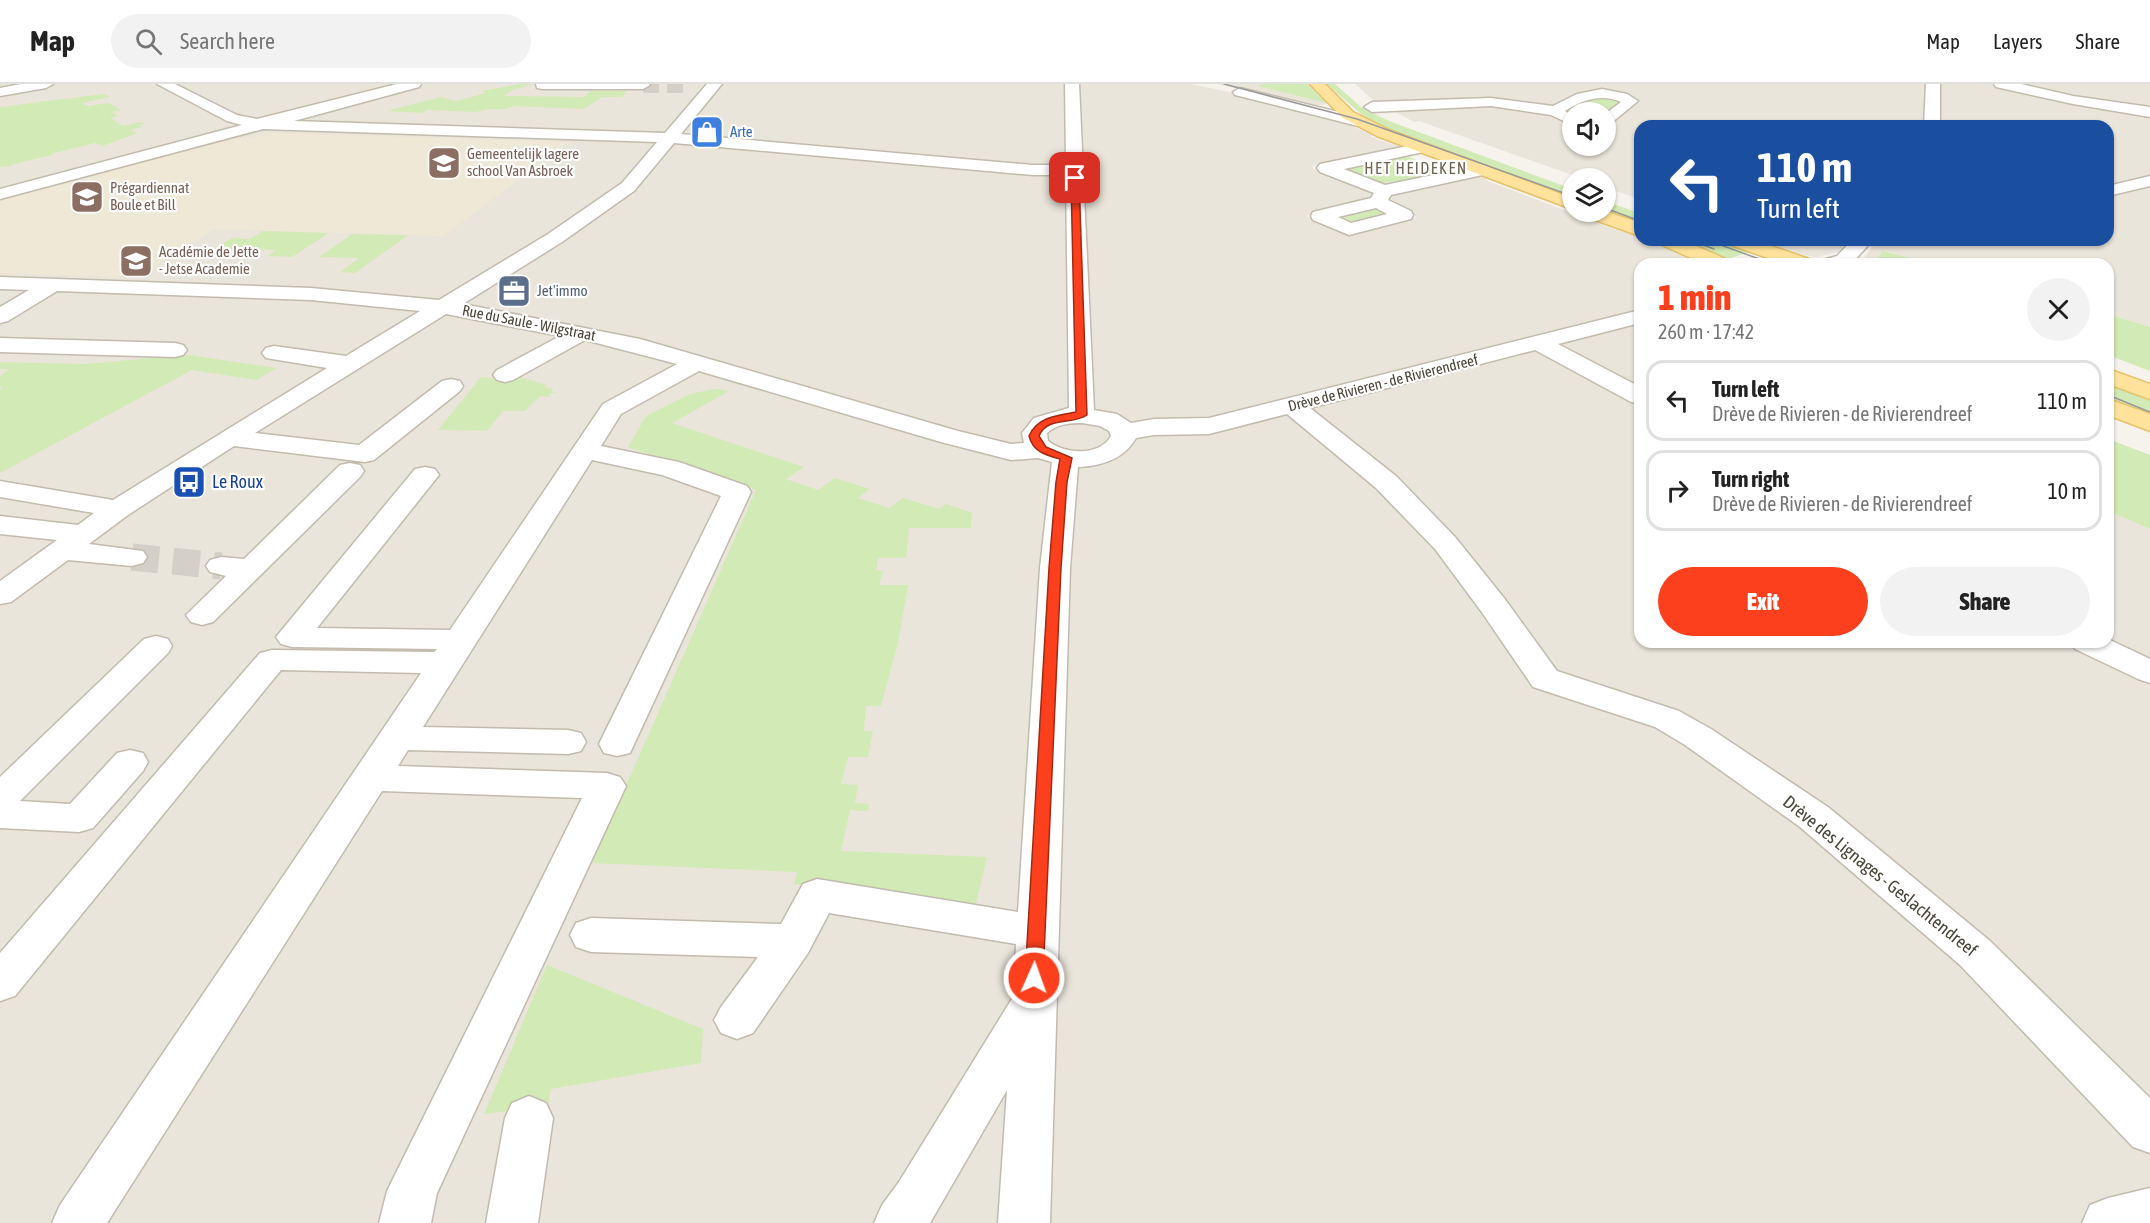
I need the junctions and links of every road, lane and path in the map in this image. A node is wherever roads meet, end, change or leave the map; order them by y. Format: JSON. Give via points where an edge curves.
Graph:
{"nodes":[{"id":1,"x":46,"y":84,"type":"edge"},
{"id":2,"x":164,"y":84,"type":"edge"},
{"id":3,"x":414,"y":84,"type":"edge"},
{"id":4,"x":1072,"y":84,"type":"edge"},
{"id":5,"x":1317,"y":84,"type":"edge"},
{"id":6,"x":1933,"y":84,"type":"edge"},
{"id":7,"x":2001,"y":84,"type":"edge"},
{"id":8,"x":542,"y":85,"type":"edge"},
{"id":9,"x":643,"y":85,"type":"edge"},
{"id":10,"x":709,"y":85,"type":"edge"},
{"id":11,"x":0,"y":92,"type":"edge"},
{"id":12,"x":1240,"y":92,"type":"dead end"},
{"id":13,"x":1570,"y":102,"type":"edge"},
{"id":14,"x":1368,"y":103,"type":"joint"},
{"id":15,"x":1562,"y":107,"type":"edge"},
{"id":16,"x":1556,"y":111,"type":"junction"},
{"id":17,"x":2150,"y":112,"type":"edge"},
{"id":18,"x":1616,"y":113,"type":"edge"},
{"id":19,"x":1562,"y":116,"type":"edge"},
{"id":20,"x":1932,"y":120,"type":"edge"},
{"id":21,"x":1358,"y":121,"type":"junction"},
{"id":22,"x":1404,"y":122,"type":"dead end"},
{"id":23,"x":257,"y":124,"type":"junction"},
{"id":24,"x":670,"y":138,"type":"junction"},
{"id":25,"x":1422,"y":148,"type":"junction"},
{"id":26,"x":1075,"y":170,"type":"junction"},
{"id":27,"x":1481,"y":170,"type":"junction"},
{"id":28,"x":2150,"y":181,"type":"edge"},
{"id":29,"x":2114,"y":190,"type":"edge"},
{"id":30,"x":0,"y":194,"type":"edge"},
{"id":31,"x":1562,"y":200,"type":"edge"},
{"id":32,"x":1616,"y":221,"type":"edge"},
{"id":33,"x":1634,"y":228,"type":"edge"},
{"id":34,"x":1680,"y":246,"type":"edge"},
{"id":35,"x":1752,"y":246,"type":"edge"},
{"id":36,"x":1857,"y":246,"type":"edge"},
{"id":37,"x":1708,"y":258,"type":"edge"},
{"id":38,"x":1788,"y":258,"type":"edge"},
{"id":39,"x":1846,"y":258,"type":"edge"},
{"id":40,"x":0,"y":283,"type":"edge"},
{"id":41,"x":53,"y":285,"type":"junction"},
{"id":42,"x":444,"y":307,"type":"junction"},
{"id":43,"x":0,"y":316,"type":"edge"},
{"id":44,"x":1634,"y":318,"type":"edge"},
{"id":45,"x":582,"y":333,"type":"junction"},
{"id":46,"x":1539,"y":343,"type":"junction"},
{"id":47,"x":0,"y":345,"type":"edge"},
{"id":48,"x":176,"y":350,"type":"dead end"},
{"id":49,"x":274,"y":353,"type":"dead end"},
{"id":50,"x":698,"y":362,"type":"junction"},
{"id":51,"x":351,"y":364,"type":"junction"},
{"id":52,"x":505,"y":375,"type":"dead end"},
{"id":53,"x":2114,"y":378,"type":"edge"},
{"id":54,"x":450,"y":386,"type":"dead end"},
{"id":55,"x":2150,"y":392,"type":"edge"},
{"id":56,"x":1634,"y":394,"type":"edge"},
{"id":57,"x":1293,"y":406,"type":"junction"},
{"id":58,"x":2114,"y":408,"type":"edge"},
{"id":59,"x":1082,"y":415,"type":"junction"},
{"id":60,"x":2150,"y":423,"type":"edge"},
{"id":61,"x":1124,"y":432,"type":"junction"},
{"id":62,"x":230,"y":438,"type":"junction"},
{"id":63,"x":585,"y":451,"type":"junction"},
{"id":64,"x":1054,"y":454,"type":"junction"},
{"id":65,"x":350,"y":471,"type":"dead end"},
{"id":66,"x":425,"y":475,"type":"dead end"},
{"id":67,"x":0,"y":489,"type":"edge"},
{"id":68,"x":118,"y":509,"type":"junction"},
{"id":69,"x":0,"y":525,"type":"edge"},
{"id":70,"x":71,"y":542,"type":"junction"},
{"id":71,"x":132,"y":557,"type":"tunnel mouth"},
{"id":72,"x":221,"y":566,"type":"tunnel mouth"},
{"id":73,"x":251,"y":569,"type":"junction"},
{"id":74,"x":0,"y":595,"type":"edge"},
{"id":75,"x":202,"y":615,"type":"dead end"},
{"id":76,"x":156,"y":646,"type":"dead end"},
{"id":77,"x":2100,"y":648,"type":"edge"},
{"id":78,"x":453,"y":652,"type":"junction"},
{"id":79,"x":2150,"y":672,"type":"edge"},
{"id":80,"x":396,"y":738,"type":"junction"},
{"id":81,"x":568,"y":742,"type":"dead end"},
{"id":82,"x":617,"y":744,"type":"dead end"},
{"id":83,"x":130,"y":762,"type":"dead end"},
{"id":84,"x":370,"y":778,"type":"junction"},
{"id":85,"x":0,"y":800,"type":"edge"},
{"id":86,"x":0,"y":814,"type":"edge"},
{"id":87,"x":1036,"y":931,"type":"junction"},
{"id":88,"x":591,"y":934,"type":"dead end"},
{"id":89,"x":793,"y":941,"type":"junction"},
{"id":90,"x":0,"y":983,"type":"edge"},
{"id":91,"x":1034,"y":1002,"type":"junction"},
{"id":92,"x":738,"y":1020,"type":"dead end"},
{"id":93,"x":529,"y":1118,"type":"dead end"},
{"id":94,"x":2150,"y":1131,"type":"edge"},
{"id":95,"x":2150,"y":1213,"type":"edge"},
{"id":96,"x":78,"y":1223,"type":"edge"},
{"id":97,"x":405,"y":1223,"type":"edge"},
{"id":98,"x":512,"y":1223,"type":"edge"},
{"id":99,"x":900,"y":1223,"type":"edge"},
{"id":100,"x":1024,"y":1223,"type":"edge"},
{"id":101,"x":2108,"y":1223,"type":"edge"}],
"edges":[{"from":1,"to":11,"type":"street"},
{"from":2,"to":23,"type":"street","via":[[232,118]]},
{"from":3,"to":23,"type":"street"},
{"from":4,"to":26,"type":"street"},
{"from":5,"to":21,"type":"main road","via":[[1340,109]]},
{"from":6,"to":20,"type":"street"},
{"from":7,"to":17,"type":"street"},
{"from":8,"to":9,"type":"street"},
{"from":10,"to":24,"type":"street"},
{"from":12,"to":21,"type":"street"},
{"from":13,"to":18,"type":"street","via":[[1589,95],[1611,95],[1631,101]]},
{"from":14,"to":16,"type":"street","via":[[1491,102]]},
{"from":14,"to":22,"type":"main road"},
{"from":15,"to":16,"type":"street"},
{"from":16,"to":19,"type":"street"},
{"from":21,"to":25,"type":"main road"},
{"from":23,"to":24,"type":"street"},
{"from":23,"to":30,"type":"street"},
{"from":24,"to":26,"type":"street","via":[[1033,170]]},
{"from":24,"to":42,"type":"street","via":[[627,187],[555,238]]},
{"from":25,"to":27,"type":"main road"},
{"from":25,"to":27,"type":"street","via":[[1326,168],[1381,196]]},
{"from":26,"to":59,"type":"street"},
{"from":27,"to":31,"type":"main road"},
{"from":28,"to":29,"type":"street"},
{"from":32,"to":33,"type":"main road"},
{"from":34,"to":37,"type":"main road"},
{"from":35,"to":38,"type":"main road"},
{"from":36,"to":39,"type":"street"},
{"from":40,"to":41,"type":"street","name":"Rue du Saule - Wilgstraat"},
{"from":41,"to":42,"type":"street","name":"Rue du Saule - Wilgstraat","via":[[311,294]]},
{"from":41,"to":43,"type":"street"},
{"from":42,"to":45,"type":"street","name":"Rue du Saule - Wilgstraat"},
{"from":42,"to":51,"type":"street"},
{"from":44,"to":46,"type":"street","name":"Drève de Rivieren - de Rivierendreef"},
{"from":45,"to":50,"type":"street","name":"Rue du Saule - Wilgstraat"},
{"from":45,"to":52,"type":"street"},
{"from":46,"to":56,"type":"street"},
{"from":46,"to":57,"type":"street","name":"Drève de Rivieren - de Rivierendreef"},
{"from":47,"to":48,"type":"street"},
{"from":49,"to":51,"type":"street"},
{"from":50,"to":63,"type":"street","via":[[612,409]]},
{"from":50,"to":64,"type":"street","name":"Rue du Saule - Wilgstraat","via":[[950,437],[1011,452]]},
{"from":51,"to":62,"type":"street"},
{"from":53,"to":55,"type":"main road"},
{"from":54,"to":62,"type":"street","via":[[365,454]]},
{"from":57,"to":61,"type":"street","name":"Drève de Rivieren - de Rivierendreef","via":[[1209,426]]},
{"from":57,"to":94,"type":"street","name":"Drève des Lignages - Geslachtendreef","via":[[1386,482],[1445,543],[1545,679],[1667,719],[1814,817],[1975,953]]},
{"from":58,"to":60,"type":"main road"},
{"from":59,"to":61,"type":"street","via":[[1104,418]]},
{"from":59,"to":64,"type":"street","via":[[1054,418],[1037,429],[1036,443]]},
{"from":61,"to":64,"type":"street","via":[[1125,439],[1111,453],[1098,457]]},
{"from":62,"to":68,"type":"street"},
{"from":63,"to":78,"type":"street"},
{"from":63,"to":82,"type":"street","via":[[669,468],[737,492]]},
{"from":64,"to":87,"type":"street","via":[[1062,482]]},
{"from":65,"to":73,"type":"street"},
{"from":66,"to":78,"type":"street","via":[[292,637]]},
{"from":67,"to":68,"type":"street"},
{"from":68,"to":70,"type":"street"},
{"from":69,"to":70,"type":"street"},
{"from":70,"to":71,"type":"street"},
{"from":70,"to":74,"type":"street"},
{"from":72,"to":73,"type":"street"},
{"from":73,"to":75,"type":"street"},
{"from":76,"to":85,"type":"street"},
{"from":77,"to":79,"type":"street"},
{"from":78,"to":80,"type":"street"},
{"from":78,"to":90,"type":"street","via":[[272,660]]},
{"from":80,"to":81,"type":"street"},
{"from":80,"to":84,"type":"street"},
{"from":83,"to":86,"type":"street","via":[[79,818]]},
{"from":84,"to":96,"type":"street"},
{"from":84,"to":97,"type":"street","via":[[607,786],[412,1191]]},
{"from":87,"to":89,"type":"street","via":[[817,895]]},
{"from":87,"to":91,"type":"street"},
{"from":88,"to":89,"type":"street"},
{"from":89,"to":92,"type":"street"},
{"from":91,"to":99,"type":"street"},
{"from":91,"to":100,"type":"street"},
{"from":93,"to":98,"type":"street"},
{"from":95,"to":101,"type":"street"}]}
